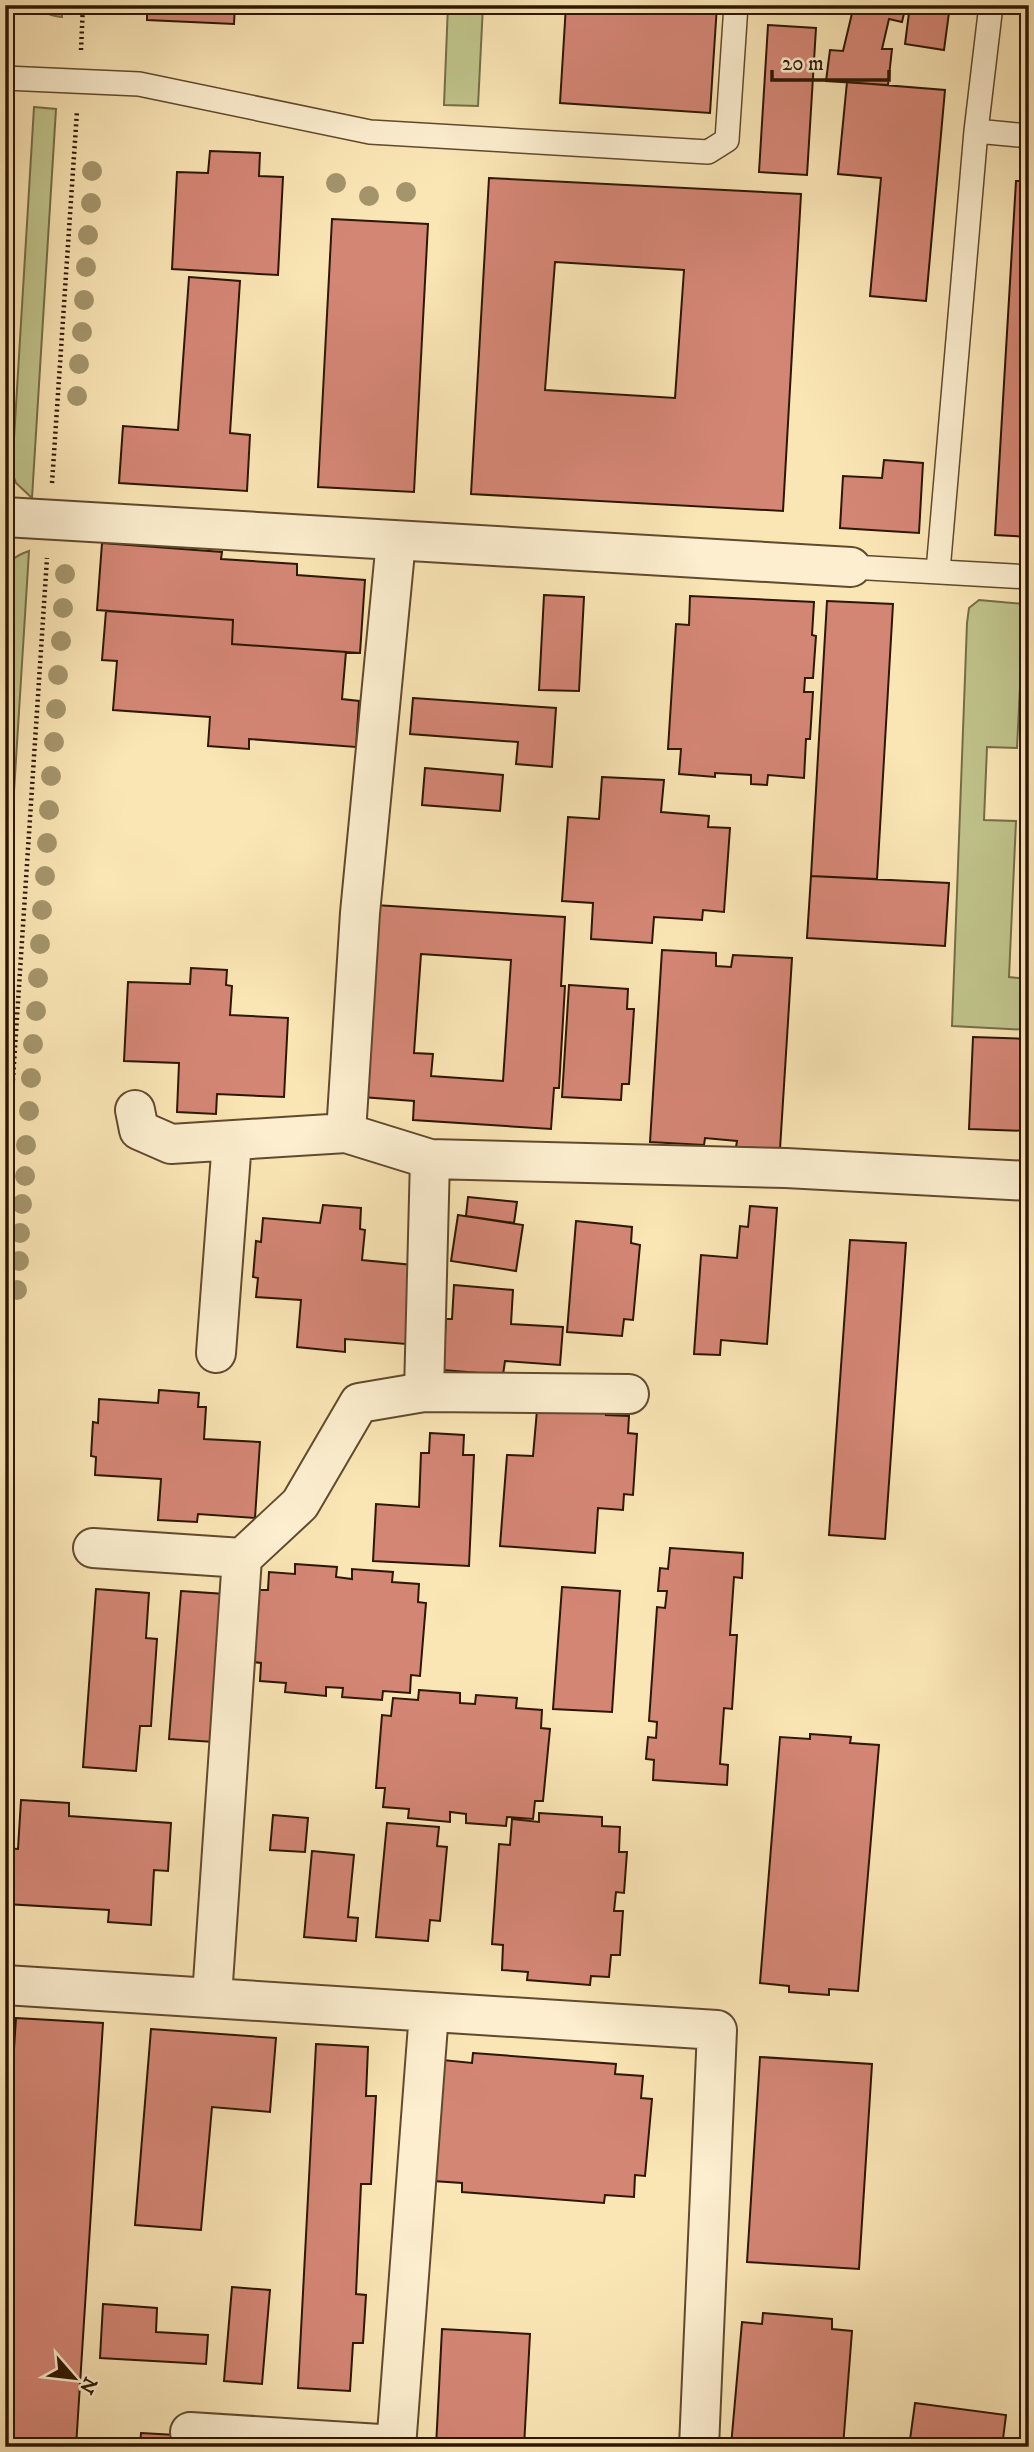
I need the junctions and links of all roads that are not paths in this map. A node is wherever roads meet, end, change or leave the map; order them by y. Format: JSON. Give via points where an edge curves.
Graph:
{"nodes":[{"id":1,"x":736,"y":5,"type":"edge"},
{"id":2,"x":991,"y":5,"type":"edge"},
{"id":3,"x":5,"y":78,"type":"edge"},
{"id":4,"x":976,"y":131,"type":"junction"},
{"id":5,"x":1029,"y":136,"type":"edge"},
{"id":6,"x":5,"y":517,"type":"edge"},
{"id":7,"x":396,"y":541,"type":"junction"},
{"id":8,"x":851,"y":567,"type":"joint"},
{"id":9,"x":938,"y":571,"type":"junction"},
{"id":10,"x":1029,"y":577,"type":"edge"},
{"id":11,"x":135,"y":1110,"type":"dead end"},
{"id":12,"x":346,"y":1133,"type":"junction"},
{"id":13,"x":232,"y":1141,"type":"junction"},
{"id":14,"x":430,"y":1159,"type":"junction"},
{"id":15,"x":1029,"y":1181,"type":"edge"},
{"id":16,"x":216,"y":1353,"type":"dead end"},
{"id":17,"x":424,"y":1392,"type":"junction"},
{"id":18,"x":629,"y":1394,"type":"dead end"},
{"id":19,"x":93,"y":1548,"type":"dead end"},
{"id":20,"x":242,"y":1558,"type":"junction"},
{"id":21,"x":5,"y":1985,"type":"edge"},
{"id":22,"x":212,"y":1997,"type":"junction"},
{"id":23,"x":429,"y":2012,"type":"junction"},
{"id":24,"x":190,"y":2432,"type":"dead end"},
{"id":25,"x":396,"y":2446,"type":"edge"},
{"id":26,"x":699,"y":2447,"type":"edge"}],
"edges":[{"from":1,"to":3,"type":"lane","via":[[727,140],[708,152],[370,132],[139,83]]},
{"from":2,"to":4,"type":"lane"},
{"from":4,"to":5,"type":"lane"},
{"from":4,"to":9,"type":"lane"},
{"from":6,"to":7,"type":"street"},
{"from":7,"to":8,"type":"street"},
{"from":7,"to":12,"type":"street","via":[[360,913]]},
{"from":8,"to":9,"type":"lane"},
{"from":9,"to":10,"type":"lane"},
{"from":11,"to":13,"type":"street","via":[[139,1129],[171,1144]]},
{"from":12,"to":13,"type":"street"},
{"from":12,"to":14,"type":"street"},
{"from":13,"to":16,"type":"street"},
{"from":14,"to":15,"type":"street","via":[[786,1167]]},
{"from":14,"to":17,"type":"street"},
{"from":17,"to":18,"type":"street"},
{"from":17,"to":20,"type":"street","via":[[359,1402],[300,1504]]},
{"from":19,"to":20,"type":"street"},
{"from":20,"to":22,"type":"street"},
{"from":21,"to":22,"type":"street"},
{"from":22,"to":23,"type":"street"},
{"from":23,"to":25,"type":"street"},
{"from":23,"to":26,"type":"street","via":[[717,2030]]},
{"from":24,"to":25,"type":"street"}]}
